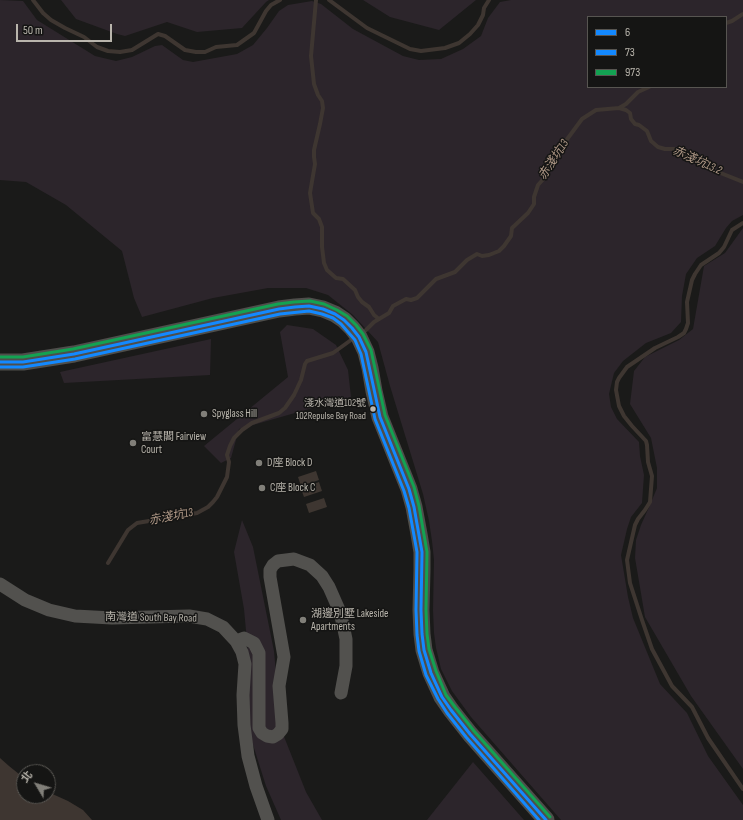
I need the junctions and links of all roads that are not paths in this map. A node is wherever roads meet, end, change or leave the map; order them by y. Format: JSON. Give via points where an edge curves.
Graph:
{"nodes":[{"id":1,"x":0,"y":362,"type":"edge"},
{"id":2,"x":0,"y":584,"type":"edge"},
{"id":3,"x":236,"y":641,"type":"junction"},
{"id":4,"x":341,"y":693,"type":"dead end"},
{"id":5,"x":268,"y":820,"type":"edge"},
{"id":6,"x":546,"y":820,"type":"edge"}],
"edges":[{"from":1,"to":6,"type":"main road","via":[[24,362],[74,354],[295,307],[323,309],[344,320],[359,337],[366,352],[380,417],[414,507],[422,552],[422,634],[431,673],[451,710]]},
{"from":2,"to":3,"type":"street","name":"南灣道 South Bay Road","via":[[25,600],[49,610],[74,616],[189,616],[207,619],[224,628]]},
{"from":3,"to":4,"type":"street","via":[[244,638],[250,640],[259,653],[259,728],[267,736],[278,734],[282,729],[279,686],[284,657],[270,570],[278,561],[294,560],[310,565],[322,576],[340,612],[346,639],[346,666]]},
{"from":3,"to":5,"type":"street","name":"南灣道 South Bay Road","via":[[245,664],[244,726],[248,756]]}]}
